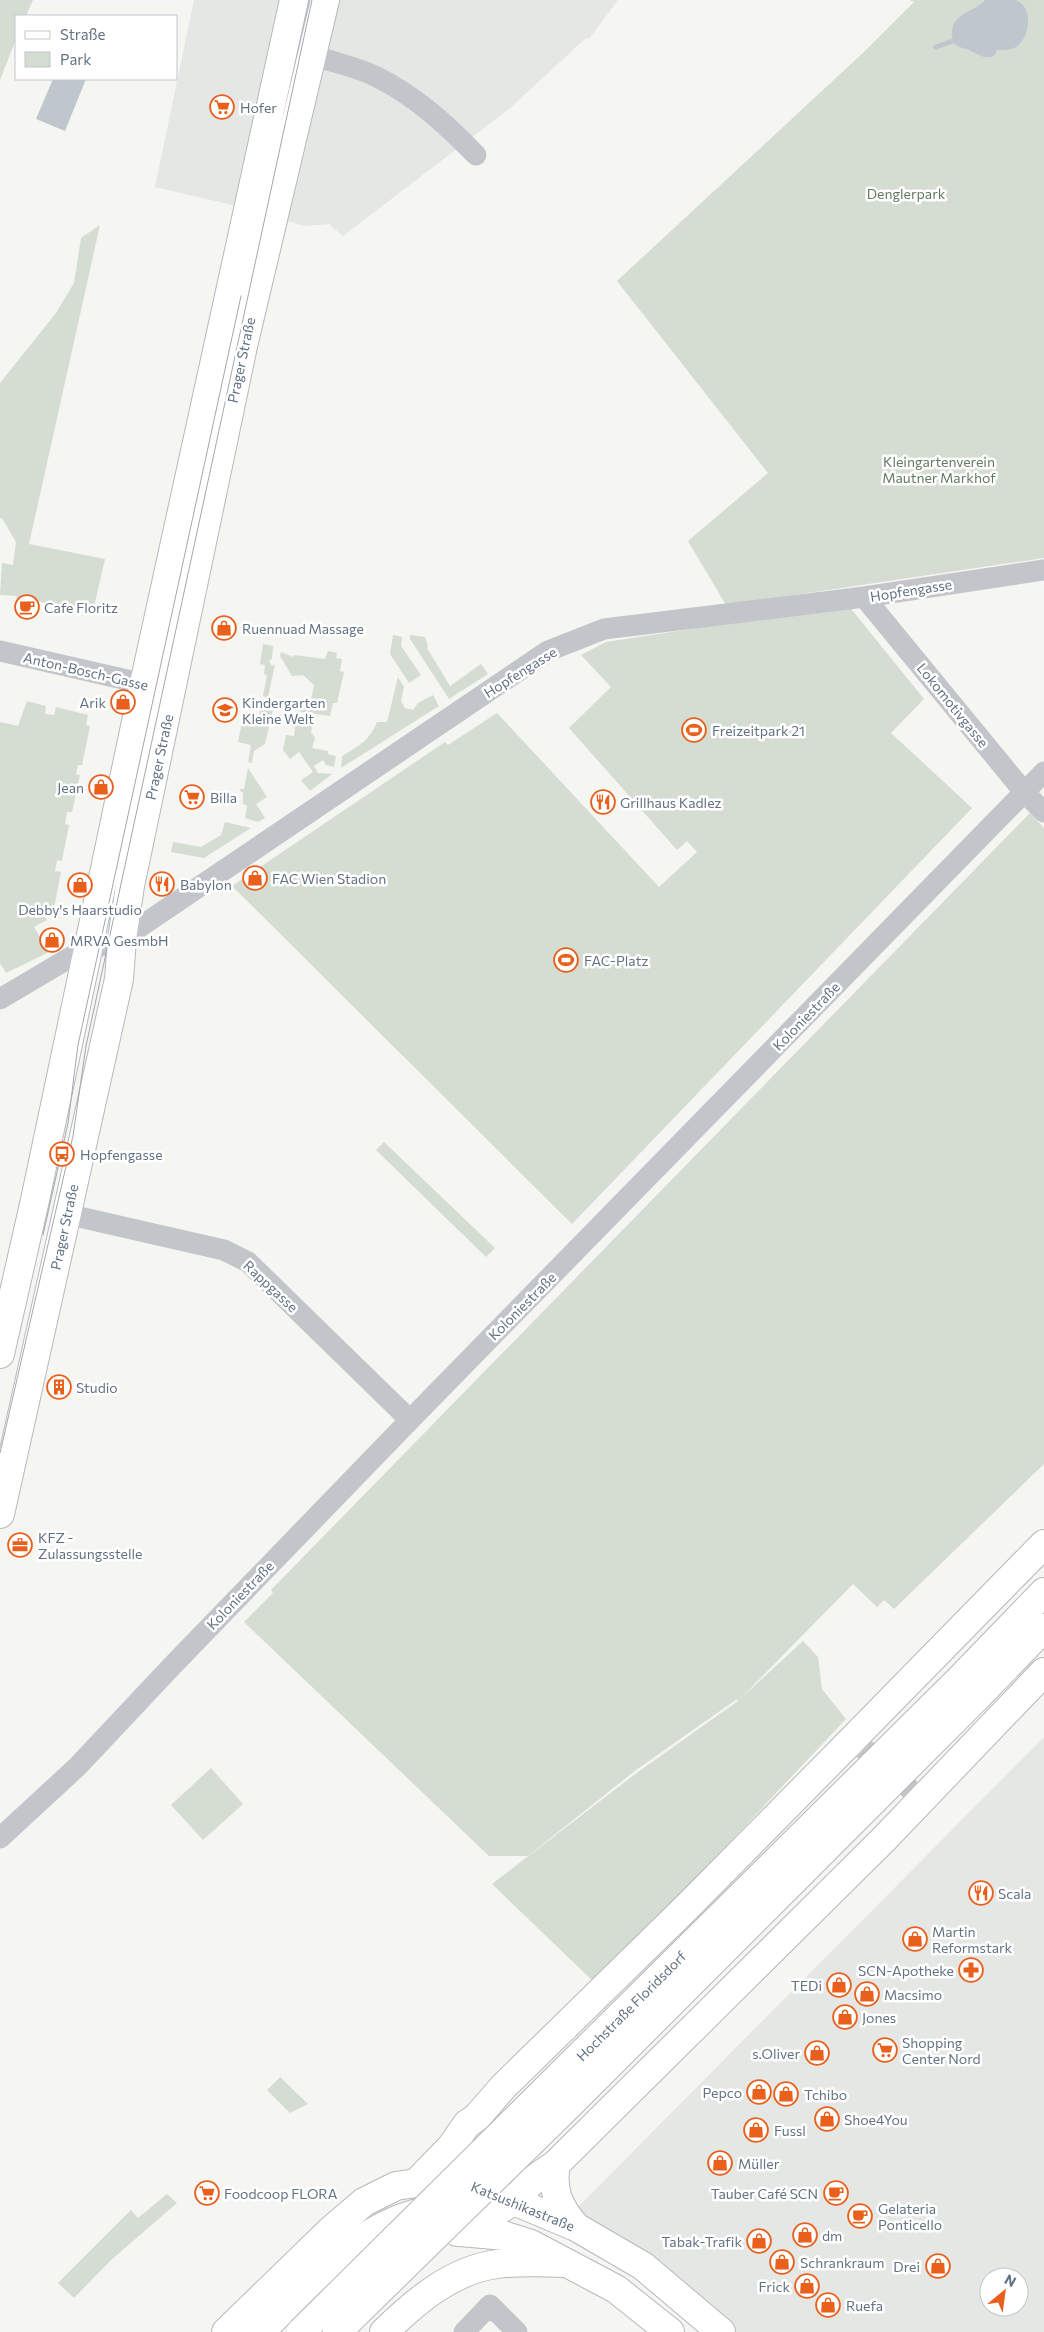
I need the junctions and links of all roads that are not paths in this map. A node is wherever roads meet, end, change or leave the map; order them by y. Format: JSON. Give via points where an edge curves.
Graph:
{"nodes":[{"id":1,"x":294,"y":0,"type":"edge"},
{"id":2,"x":325,"y":0,"type":"edge"},
{"id":3,"x":311,"y":54,"type":"junction"},
{"id":4,"x":476,"y":155,"type":"dead end"},
{"id":5,"x":1044,"y":570,"type":"edge"},
{"id":6,"x":864,"y":597,"type":"junction"},
{"id":7,"x":0,"y":651,"type":"edge"},
{"id":8,"x":144,"y":684,"type":"junction"},
{"id":9,"x":173,"y":690,"type":"junction"},
{"id":10,"x":1044,"y":772,"type":"edge"},
{"id":11,"x":1025,"y":793,"type":"junction"},
{"id":12,"x":1044,"y":812,"type":"edge"},
{"id":13,"x":122,"y":939,"type":"junction"},
{"id":14,"x":87,"y":950,"type":"junction"},
{"id":15,"x":0,"y":998,"type":"edge"},
{"id":16,"x":35,"y":1200,"type":"junction"},
{"id":17,"x":66,"y":1214,"type":"junction"},
{"id":18,"x":0,"y":1354,"type":"edge"},
{"id":19,"x":410,"y":1420,"type":"junction"},
{"id":20,"x":0,"y":1514,"type":"edge"},
{"id":21,"x":1044,"y":1544,"type":"edge"},
{"id":22,"x":1044,"y":1592,"type":"edge"},
{"id":23,"x":1044,"y":1628,"type":"edge"},
{"id":24,"x":1044,"y":1672,"type":"edge"},
{"id":25,"x":969,"y":1688,"type":"junction"},
{"id":26,"x":848,"y":1744,"type":"junction"},
{"id":27,"x":918,"y":1805,"type":"junction"},
{"id":28,"x":0,"y":1838,"type":"edge"},
{"id":29,"x":477,"y":2118,"type":"junction"},
{"id":30,"x":556,"y":2164,"type":"junction"},
{"id":31,"x":418,"y":2181,"type":"junction"},
{"id":32,"x":513,"y":2201,"type":"junction"},
{"id":33,"x":473,"y":2202,"type":"junction"},
{"id":34,"x":576,"y":2227,"type":"junction"},
{"id":35,"x":456,"y":2232,"type":"junction"},
{"id":36,"x":506,"y":2236,"type":"junction"},
{"id":37,"x":566,"y":2263,"type":"junction"},
{"id":38,"x":226,"y":2332,"type":"edge"},
{"id":39,"x":260,"y":2332,"type":"edge"},
{"id":40,"x":301,"y":2332,"type":"edge"},
{"id":41,"x":318,"y":2332,"type":"edge"},
{"id":42,"x":336,"y":2332,"type":"edge"},
{"id":43,"x":384,"y":2332,"type":"edge"},
{"id":44,"x":464,"y":2332,"type":"edge"},
{"id":45,"x":517,"y":2332,"type":"edge"},
{"id":46,"x":670,"y":2332,"type":"edge"},
{"id":47,"x":721,"y":2332,"type":"edge"}],
"edges":[{"from":1,"to":8,"type":"main road","name":"Prager Straße"},
{"from":2,"to":3,"type":"main road","name":"Prager Straße"},
{"from":3,"to":4,"type":"street","via":[[375,76],[412,96]]},
{"from":3,"to":9,"type":"main road","name":"Prager Straße","via":[[243,346]]},
{"from":5,"to":6,"type":"street","name":"Hopfengasse"},
{"from":6,"to":11,"type":"street","name":"Lokomotivgasse"},
{"from":6,"to":13,"type":"street","name":"Hopfengasse","via":[[604,629],[548,651]]},
{"from":7,"to":8,"type":"street","name":"Anton-Bosch-Gasse"},
{"from":8,"to":9,"type":"street","name":"Anton-Bosch-Gasse"},
{"from":8,"to":14,"type":"main road","name":"Prager Straße"},
{"from":9,"to":13,"type":"main road","name":"Prager Straße","via":[[130,886]]},
{"from":10,"to":11,"type":"street","name":"Koloniestraße"},
{"from":11,"to":12,"type":"street","name":"Lokomotivgasse"},
{"from":11,"to":19,"type":"street","name":"Koloniestraße"},
{"from":13,"to":14,"type":"street","name":"Hopfengasse"},
{"from":13,"to":17,"type":"main road","name":"Prager Straße","via":[[120,973]]},
{"from":14,"to":15,"type":"street","name":"Hopfengasse"},
{"from":14,"to":16,"type":"main road","name":"Prager Straße"},
{"from":16,"to":17,"type":"main road"},
{"from":16,"to":18,"type":"main road","name":"Prager Straße"},
{"from":17,"to":19,"type":"street","name":"Rappgasse","via":[[224,1250],[248,1262]]},
{"from":17,"to":20,"type":"main road","name":"Prager Straße"},
{"from":19,"to":28,"type":"street","name":"Koloniestraße","via":[[77,1766]]},
{"from":21,"to":26,"type":"main road"},
{"from":22,"to":25,"type":"main road"},
{"from":23,"to":25,"type":"main road"},
{"from":24,"to":27,"type":"main road"},
{"from":25,"to":40,"type":"main road","name":"Hochstraße Floridsdorf","bridge":true},
{"from":25,"to":42,"type":"main road","name":"Hochstraße Floridsdorf","bridge":true,"via":[[571,2103]]},
{"from":26,"to":27,"type":"street","via":[[865,1749],[912,1791]]},
{"from":26,"to":29,"type":"main road","via":[[503,2087]]},
{"from":27,"to":30,"type":"main road"},
{"from":29,"to":31,"type":"main road","via":[[467,2124],[451,2147]]},
{"from":29,"to":33,"type":"main road","via":[[466,2153]]},
{"from":30,"to":32,"type":"main road","via":[[533,2180]]},
{"from":30,"to":34,"type":"main road","via":[[554,2186],[557,2202]]},
{"from":31,"to":33,"type":"main road","name":"Katsushikastraße","via":[[443,2179]]},
{"from":31,"to":38,"type":"main road","name":"Katsushikastraße","via":[[379,2193],[348,2214]]},
{"from":32,"to":33,"type":"main road"},
{"from":32,"to":34,"type":"main road","name":"Katsushikastraße"},
{"from":33,"to":35,"type":"main road"},
{"from":33,"to":36,"type":"main road"},
{"from":33,"to":39,"type":"main road","via":[[421,2211],[369,2234],[335,2259]]},
{"from":34,"to":47,"type":"main road","name":"Katsushikastraße","via":[[644,2266]]},
{"from":35,"to":36,"type":"main road"},
{"from":35,"to":41,"type":"main road","via":[[422,2242],[408,2250],[381,2270]]},
{"from":36,"to":37,"type":"main road","via":[[531,2244]]},
{"from":37,"to":43,"type":"main road","via":[[526,2262],[478,2268],[439,2286]]},
{"from":37,"to":46,"type":"main road","via":[[616,2289]]},
{"from":44,"to":45,"type":"street","via":[[490,2305]]}]}
